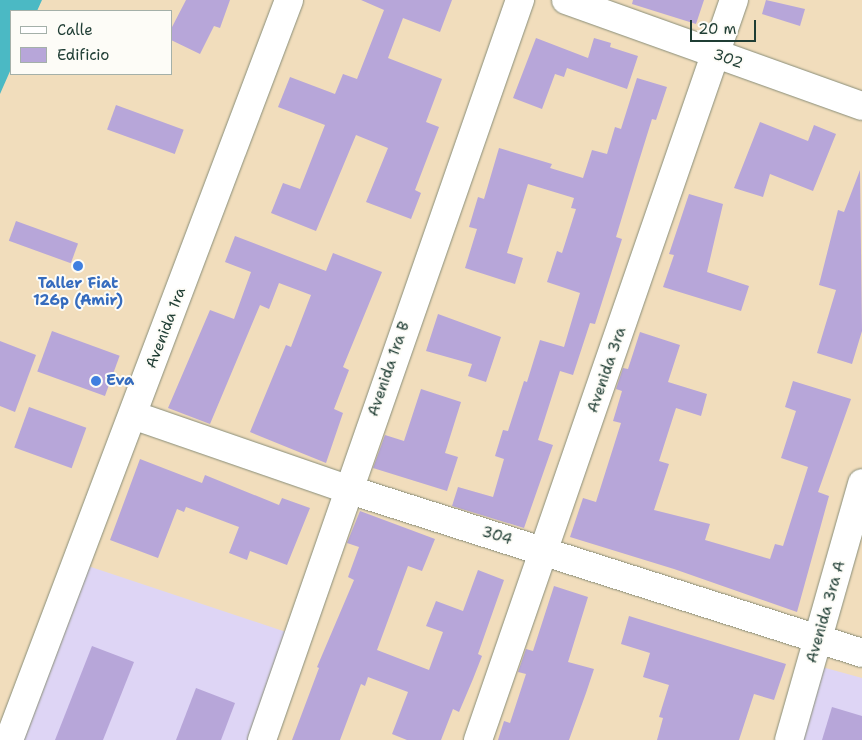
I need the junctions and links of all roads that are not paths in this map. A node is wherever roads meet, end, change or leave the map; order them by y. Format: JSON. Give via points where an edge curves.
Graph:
{"nodes":[{"id":1,"x":289,"y":0,"type":"edge"},
{"id":2,"x":520,"y":0,"type":"edge"},
{"id":3,"x":566,"y":0,"type":"edge"},
{"id":4,"x":734,"y":0,"type":"edge"},
{"id":5,"x":715,"y":55,"type":"junction"},
{"id":6,"x":862,"y":106,"type":"edge"},
{"id":7,"x":133,"y":415,"type":"junction"},
{"id":8,"x":862,"y":483,"type":"edge"},
{"id":9,"x":347,"y":489,"type":"junction"},
{"id":10,"x":545,"y":551,"type":"junction"},
{"id":11,"x":819,"y":640,"type":"junction"},
{"id":12,"x":862,"y":653,"type":"edge"},
{"id":13,"x":9,"y":740,"type":"edge"},
{"id":14,"x":262,"y":740,"type":"edge"},
{"id":15,"x":478,"y":740,"type":"edge"},
{"id":16,"x":789,"y":740,"type":"edge"}],
"edges":[{"from":1,"to":7,"type":"street","name":"Avenida 1ra"},
{"from":2,"to":9,"type":"street","name":"Avenida 1ra B"},
{"from":3,"to":5,"type":"street","name":"302"},
{"from":4,"to":5,"type":"street","name":"Avenida 3ra"},
{"from":5,"to":6,"type":"street","name":"302"},
{"from":5,"to":10,"type":"street","name":"Avenida 3ra"},
{"from":7,"to":9,"type":"street","name":"304"},
{"from":7,"to":13,"type":"street","name":"Avenida 1ra"},
{"from":8,"to":11,"type":"street","name":"Avenida 3ra A"},
{"from":9,"to":10,"type":"street","name":"304"},
{"from":9,"to":14,"type":"street","name":"Avenida 1ra B"},
{"from":10,"to":11,"type":"street","name":"304"},
{"from":10,"to":15,"type":"street","name":"Avenida 3ra"},
{"from":11,"to":12,"type":"street","name":"304"},
{"from":11,"to":16,"type":"street","name":"Avenida 3ra A"}]}
